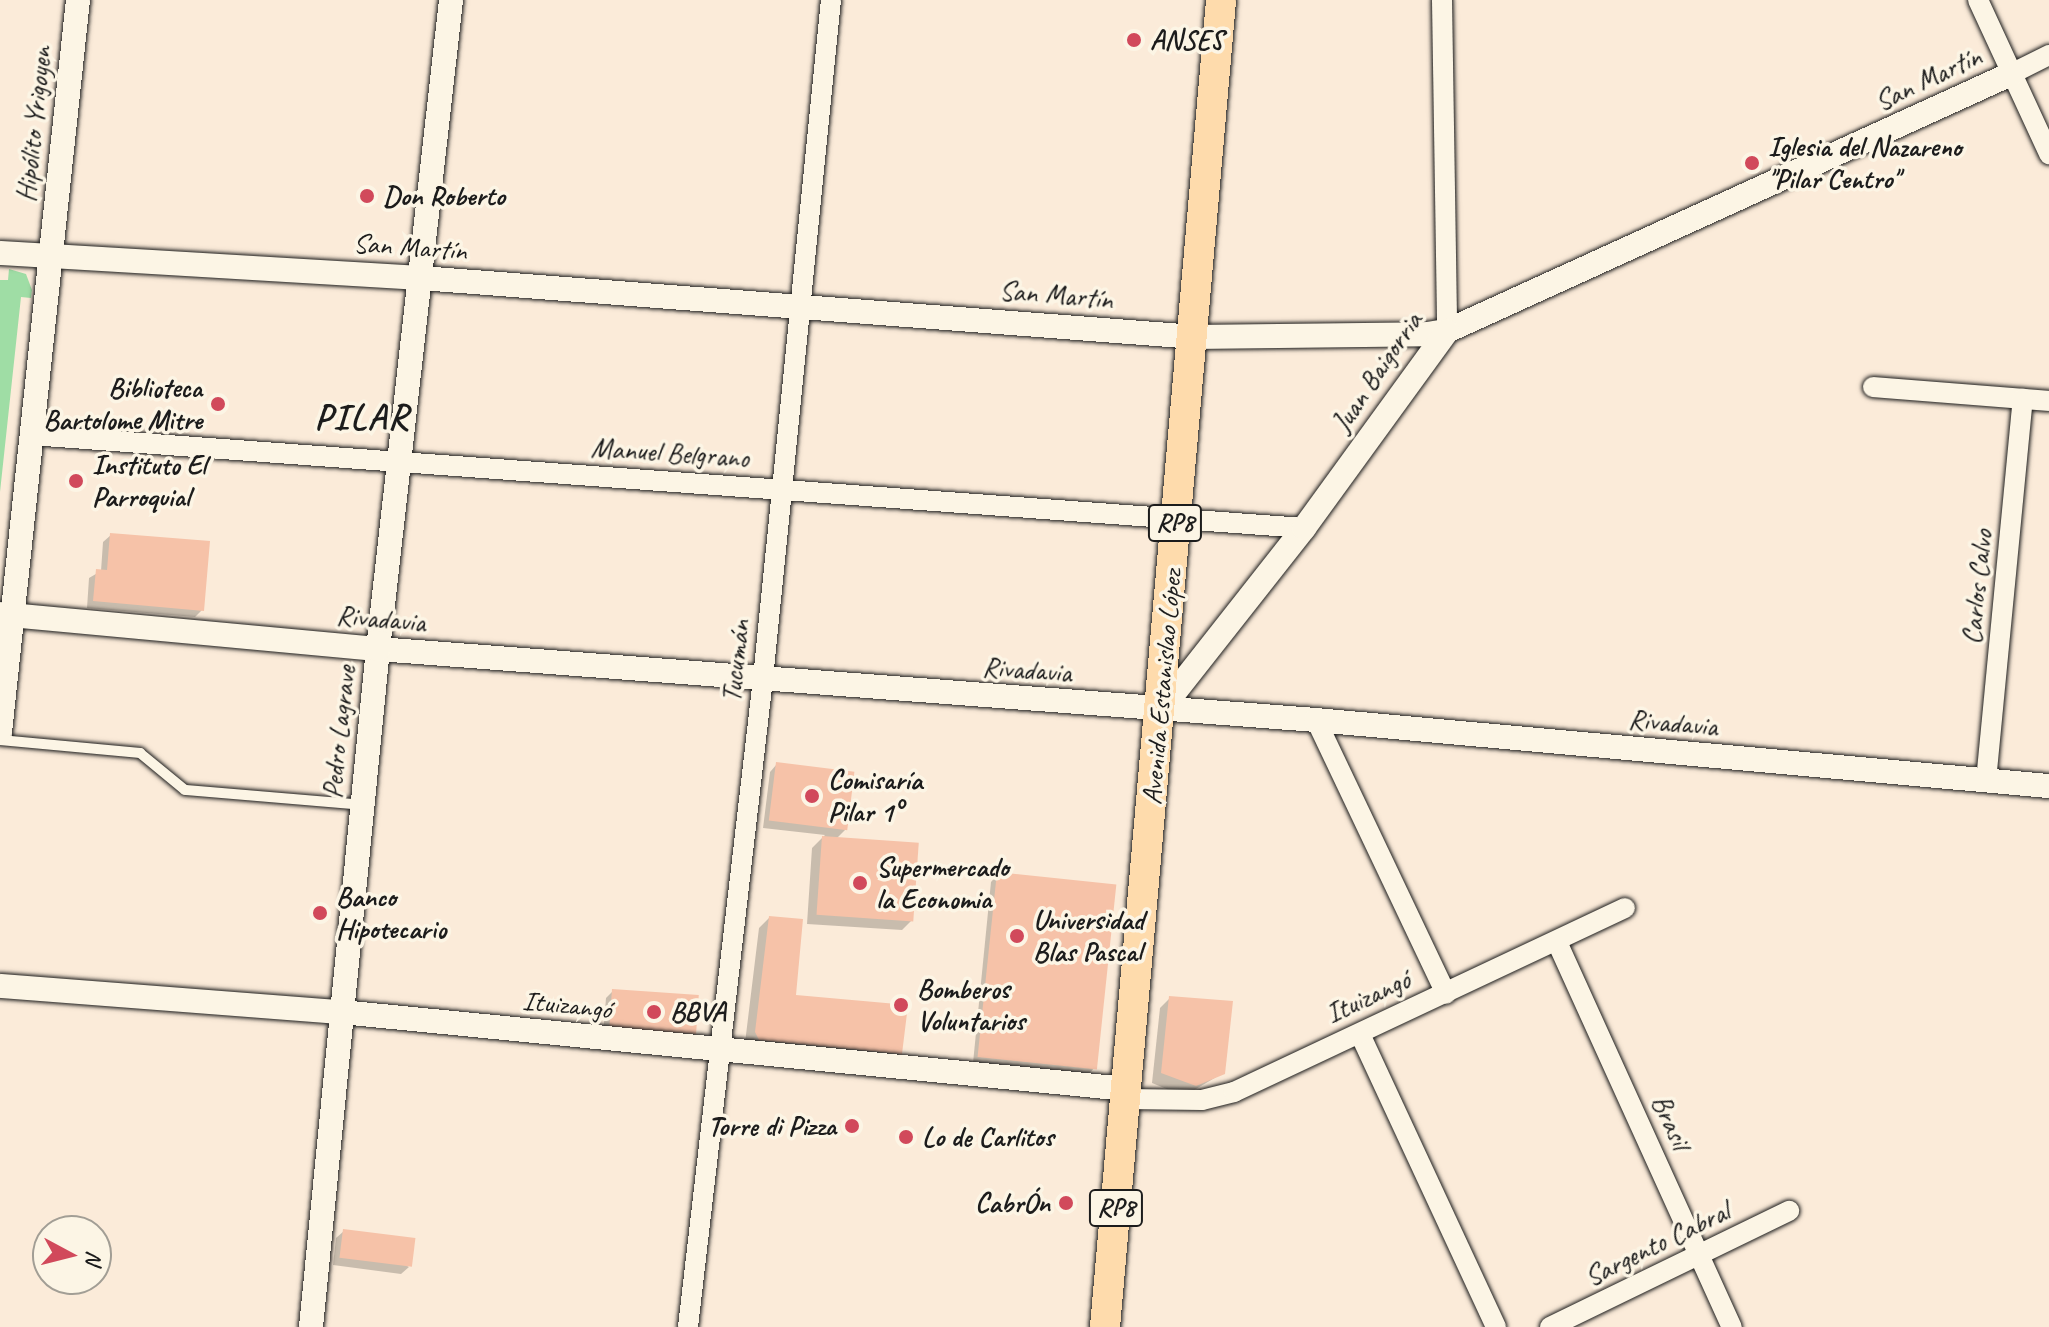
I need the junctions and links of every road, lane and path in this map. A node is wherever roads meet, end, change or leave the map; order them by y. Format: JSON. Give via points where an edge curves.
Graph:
{"nodes":[{"id":1,"x":78,"y":0,"type":"edge"},
{"id":2,"x":451,"y":0,"type":"edge"},
{"id":3,"x":831,"y":0,"type":"edge"},
{"id":4,"x":1221,"y":0,"type":"edge"},
{"id":5,"x":1442,"y":0,"type":"edge"},
{"id":6,"x":1978,"y":0,"type":"edge"},
{"id":7,"x":2049,"y":55,"type":"edge"},
{"id":8,"x":2013,"y":73,"type":"junction"},
{"id":9,"x":2044,"y":132,"type":"edge"},
{"id":10,"x":2049,"y":154,"type":"edge"},
{"id":11,"x":0,"y":253,"type":"edge"},
{"id":12,"x":50,"y":256,"type":"junction"},
{"id":13,"x":421,"y":278,"type":"junction"},
{"id":14,"x":801,"y":305,"type":"junction"},
{"id":15,"x":1447,"y":331,"type":"junction"},
{"id":16,"x":1194,"y":337,"type":"junction"},
{"id":17,"x":1873,"y":387,"type":"dead end"},
{"id":18,"x":2023,"y":399,"type":"junction"},
{"id":19,"x":2049,"y":401,"type":"edge"},
{"id":20,"x":31,"y":435,"type":"junction"},
{"id":21,"x":401,"y":462,"type":"junction"},
{"id":22,"x":782,"y":489,"type":"junction"},
{"id":23,"x":1176,"y":518,"type":"junction"},
{"id":24,"x":1304,"y":528,"type":"junction"},
{"id":25,"x":7,"y":614,"type":"edge"},
{"id":26,"x":378,"y":649,"type":"junction"},
{"id":27,"x":763,"y":679,"type":"junction"},
{"id":28,"x":1160,"y":711,"type":"junction"},
{"id":29,"x":1316,"y":720,"type":"junction"},
{"id":30,"x":0,"y":732,"type":"edge"},
{"id":31,"x":0,"y":740,"type":"edge"},
{"id":32,"x":1986,"y":781,"type":"junction"},
{"id":33,"x":2049,"y":786,"type":"edge"},
{"id":34,"x":362,"y":805,"type":"junction"},
{"id":35,"x":1625,"y":908,"type":"dead end"},
{"id":36,"x":1557,"y":942,"type":"junction"},
{"id":37,"x":0,"y":986,"type":"edge"},
{"id":38,"x":1446,"y":994,"type":"junction"},
{"id":39,"x":341,"y":1012,"type":"junction"},
{"id":40,"x":1360,"y":1034,"type":"junction"},
{"id":41,"x":721,"y":1051,"type":"junction"},
{"id":42,"x":1126,"y":1094,"type":"junction"},
{"id":43,"x":1789,"y":1211,"type":"dead end"},
{"id":44,"x":1701,"y":1255,"type":"junction"},
{"id":45,"x":311,"y":1327,"type":"edge"},
{"id":46,"x":688,"y":1327,"type":"edge"},
{"id":47,"x":1105,"y":1327,"type":"edge"},
{"id":48,"x":1496,"y":1327,"type":"edge"},
{"id":49,"x":1550,"y":1327,"type":"edge"},
{"id":50,"x":1732,"y":1327,"type":"edge"}],
"edges":[{"from":1,"to":12,"type":"street","name":"Hipólito Yrigoyen"},
{"from":2,"to":13,"type":"street","name":"Pedro Lagrave"},
{"from":3,"to":14,"type":"street","name":"Tucumán"},
{"from":4,"to":16,"type":"main road","name":"Avenida Estanislao López","number":"RP8"},
{"from":5,"to":15,"type":"street","name":"Juan Baigorria"},
{"from":6,"to":8,"type":"street"},
{"from":7,"to":8,"type":"street","name":"San Martín"},
{"from":8,"to":9,"type":"street"},
{"from":8,"to":15,"type":"street","name":"San Martín"},
{"from":9,"to":10,"type":"street"},
{"from":11,"to":12,"type":"street","name":"San Martín"},
{"from":12,"to":13,"type":"street","name":"San Martín"},
{"from":12,"to":20,"type":"street","name":"Hipólito Yrigoyen"},
{"from":13,"to":14,"type":"street","name":"San Martín"},
{"from":13,"to":21,"type":"street","name":"Pedro Lagrave"},
{"from":14,"to":16,"type":"street","name":"San Martín"},
{"from":14,"to":22,"type":"street","name":"Tucumán"},
{"from":15,"to":16,"type":"street","name":"San Martín"},
{"from":15,"to":24,"type":"street","name":"Juan Baigorria"},
{"from":16,"to":23,"type":"main road","name":"Avenida Estanislao López","number":"RP8"},
{"from":17,"to":18,"type":"street"},
{"from":18,"to":19,"type":"street"},
{"from":18,"to":32,"type":"street","name":"Carlos Calvo"},
{"from":20,"to":21,"type":"street","name":"Manuel Belgrano"},
{"from":20,"to":25,"type":"street","name":"Hipólito Yrigoyen"},
{"from":21,"to":22,"type":"street","name":"Manuel Belgrano"},
{"from":21,"to":26,"type":"street","name":"Pedro Lagrave"},
{"from":22,"to":23,"type":"street","name":"Manuel Belgrano"},
{"from":22,"to":27,"type":"street","name":"Tucumán"},
{"from":23,"to":24,"type":"street","name":"Manuel Belgrano"},
{"from":23,"to":28,"type":"main road","name":"Avenida Estanislao López","number":"RP8"},
{"from":24,"to":28,"type":"street","name":"Juan Baigorria"},
{"from":25,"to":26,"type":"street","name":"Rivadavia"},
{"from":25,"to":30,"type":"street","name":"Hipólito Yrigoyen"},
{"from":26,"to":27,"type":"street","name":"Rivadavia"},
{"from":26,"to":34,"type":"street","name":"Pedro Lagrave"},
{"from":27,"to":28,"type":"street","name":"Rivadavia"},
{"from":27,"to":41,"type":"street","name":"Tucumán"},
{"from":28,"to":29,"type":"street","name":"Rivadavia"},
{"from":28,"to":42,"type":"main road","name":"Avenida Estanislao López","number":"RP8"},
{"from":29,"to":32,"type":"street","name":"Rivadavia"},
{"from":29,"to":38,"type":"street"},
{"from":31,"to":34,"type":"lane","via":[[140,753],[185,790]]},
{"from":32,"to":33,"type":"street","name":"Rivadavia"},
{"from":34,"to":39,"type":"street","name":"Pedro Lagrave"},
{"from":35,"to":36,"type":"street","name":"Ituizangó"},
{"from":36,"to":38,"type":"street","name":"Ituizangó"},
{"from":36,"to":44,"type":"street","name":"Brasil"},
{"from":37,"to":39,"type":"street","name":"Ituizangó"},
{"from":38,"to":40,"type":"street","name":"Ituizangó"},
{"from":39,"to":41,"type":"street","name":"Ituizangó"},
{"from":39,"to":45,"type":"street","name":"Pedro Lagrave"},
{"from":40,"to":42,"type":"street","name":"Ituizangó","via":[[1216,1098]]},
{"from":40,"to":48,"type":"street"},
{"from":41,"to":42,"type":"street","name":"Ituizangó"},
{"from":41,"to":46,"type":"street","name":"Tucumán"},
{"from":42,"to":47,"type":"main road","name":"Avenida Estanislao López","number":"RP8"},
{"from":43,"to":44,"type":"street","name":"Sargento Cabral"},
{"from":44,"to":49,"type":"street","name":"Sargento Cabral"},
{"from":44,"to":50,"type":"street","name":"Brasil"}]}
